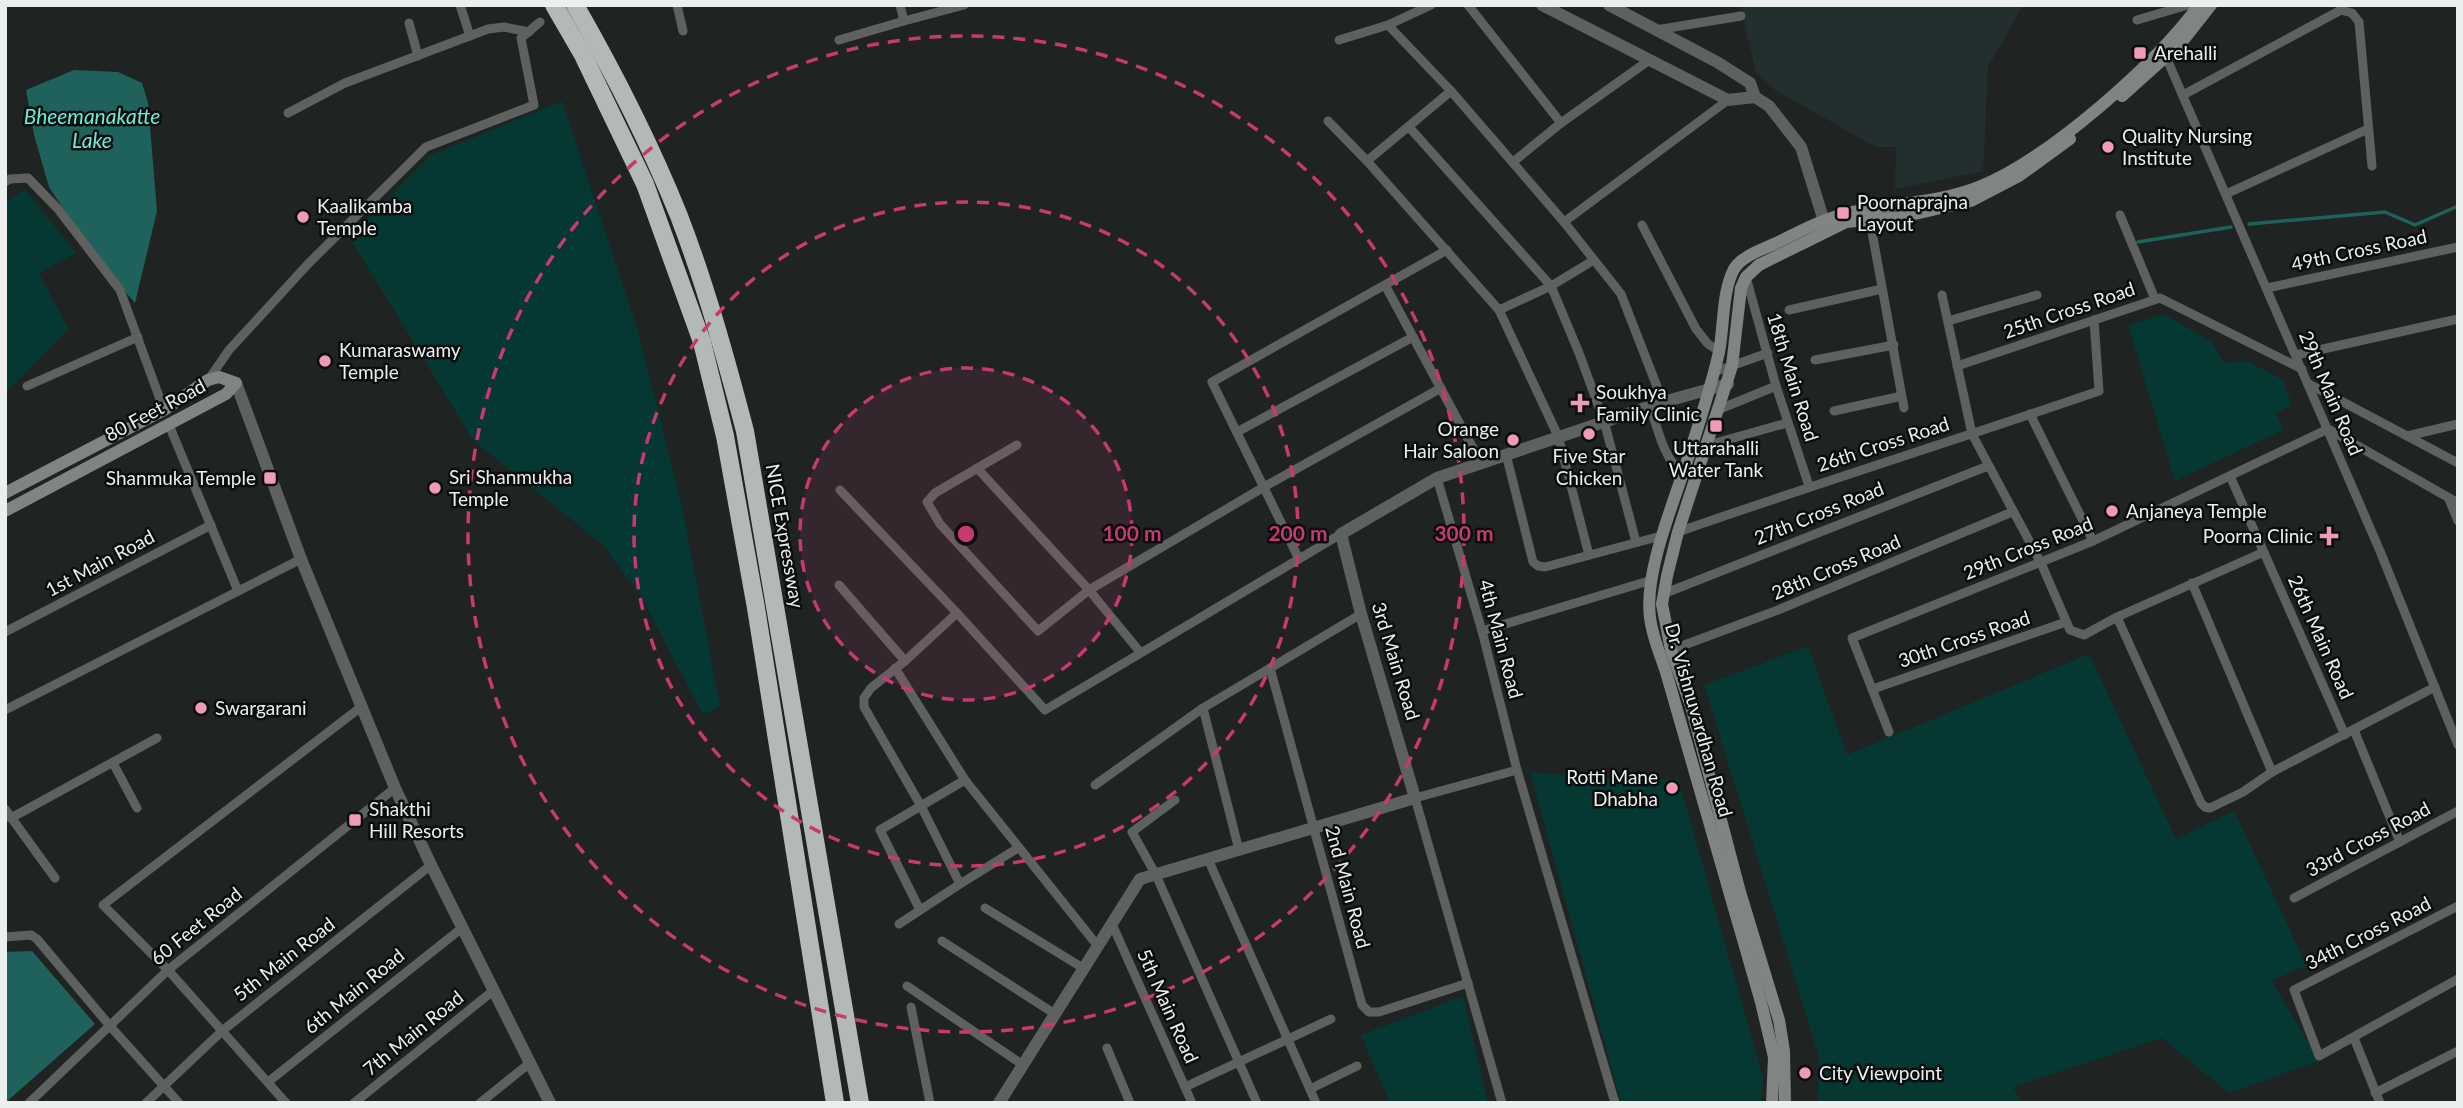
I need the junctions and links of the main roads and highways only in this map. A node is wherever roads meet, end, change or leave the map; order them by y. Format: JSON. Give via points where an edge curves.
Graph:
{"nodes":[{"id":1,"x":554,"y":5,"type":"edge"},
{"id":2,"x":575,"y":5,"type":"edge"},
{"id":3,"x":2199,"y":5,"type":"edge"},
{"id":4,"x":2211,"y":5,"type":"edge"},
{"id":5,"x":1826,"y":226,"type":"junction"},
{"id":6,"x":5,"y":493,"type":"edge"},
{"id":7,"x":5,"y":512,"type":"edge"},
{"id":8,"x":1662,"y":533,"type":"junction"},
{"id":9,"x":1678,"y":533,"type":"junction"},
{"id":10,"x":835,"y":1103,"type":"edge"},
{"id":11,"x":860,"y":1103,"type":"edge"},
{"id":12,"x":1772,"y":1103,"type":"edge"},
{"id":13,"x":1785,"y":1103,"type":"edge"}],
"edges":[{"from":1,"to":10,"type":"highway","via":[[645,184],[702,342],[725,436],[756,608]]},
{"from":2,"to":11,"type":"highway","name":"NICE Expressway","via":[[621,90],[675,208],[721,341],[745,431]]},
{"from":3,"to":5,"type":"main road","name":"Dr. Vishnuvardhan Road","via":[[2182,28],[2106,101],[2018,167],[1980,186],[1925,202],[1852,212]]},
{"from":4,"to":5,"type":"main road","name":"Dr. Vishnuvardhan Road","via":[[2166,57],[2072,138],[2019,176],[1940,210]]},
{"from":5,"to":8,"type":"main road","name":"Dr. Vishnuvardhan Road","via":[[1747,257],[1735,268],[1714,372]]},
{"from":5,"to":9,"type":"main road","name":"Dr. Vishnuvardhan Road","via":[[1746,277],[1728,384]]},
{"from":6,"to":7,"type":"main road","name":"80 Feet Road","via":[[164,410],[208,380],[219,377],[236,383],[226,394]]},
{"from":8,"to":9,"type":"main road"},
{"from":8,"to":12,"type":"main road","name":"Dr. Vishnuvardhan Road","via":[[1649,613],[1653,636],[1774,1057]]},
{"from":9,"to":13,"type":"main road","name":"Dr. Vishnuvardhan Road","via":[[1663,594],[1665,625],[1779,1020]]}]}
